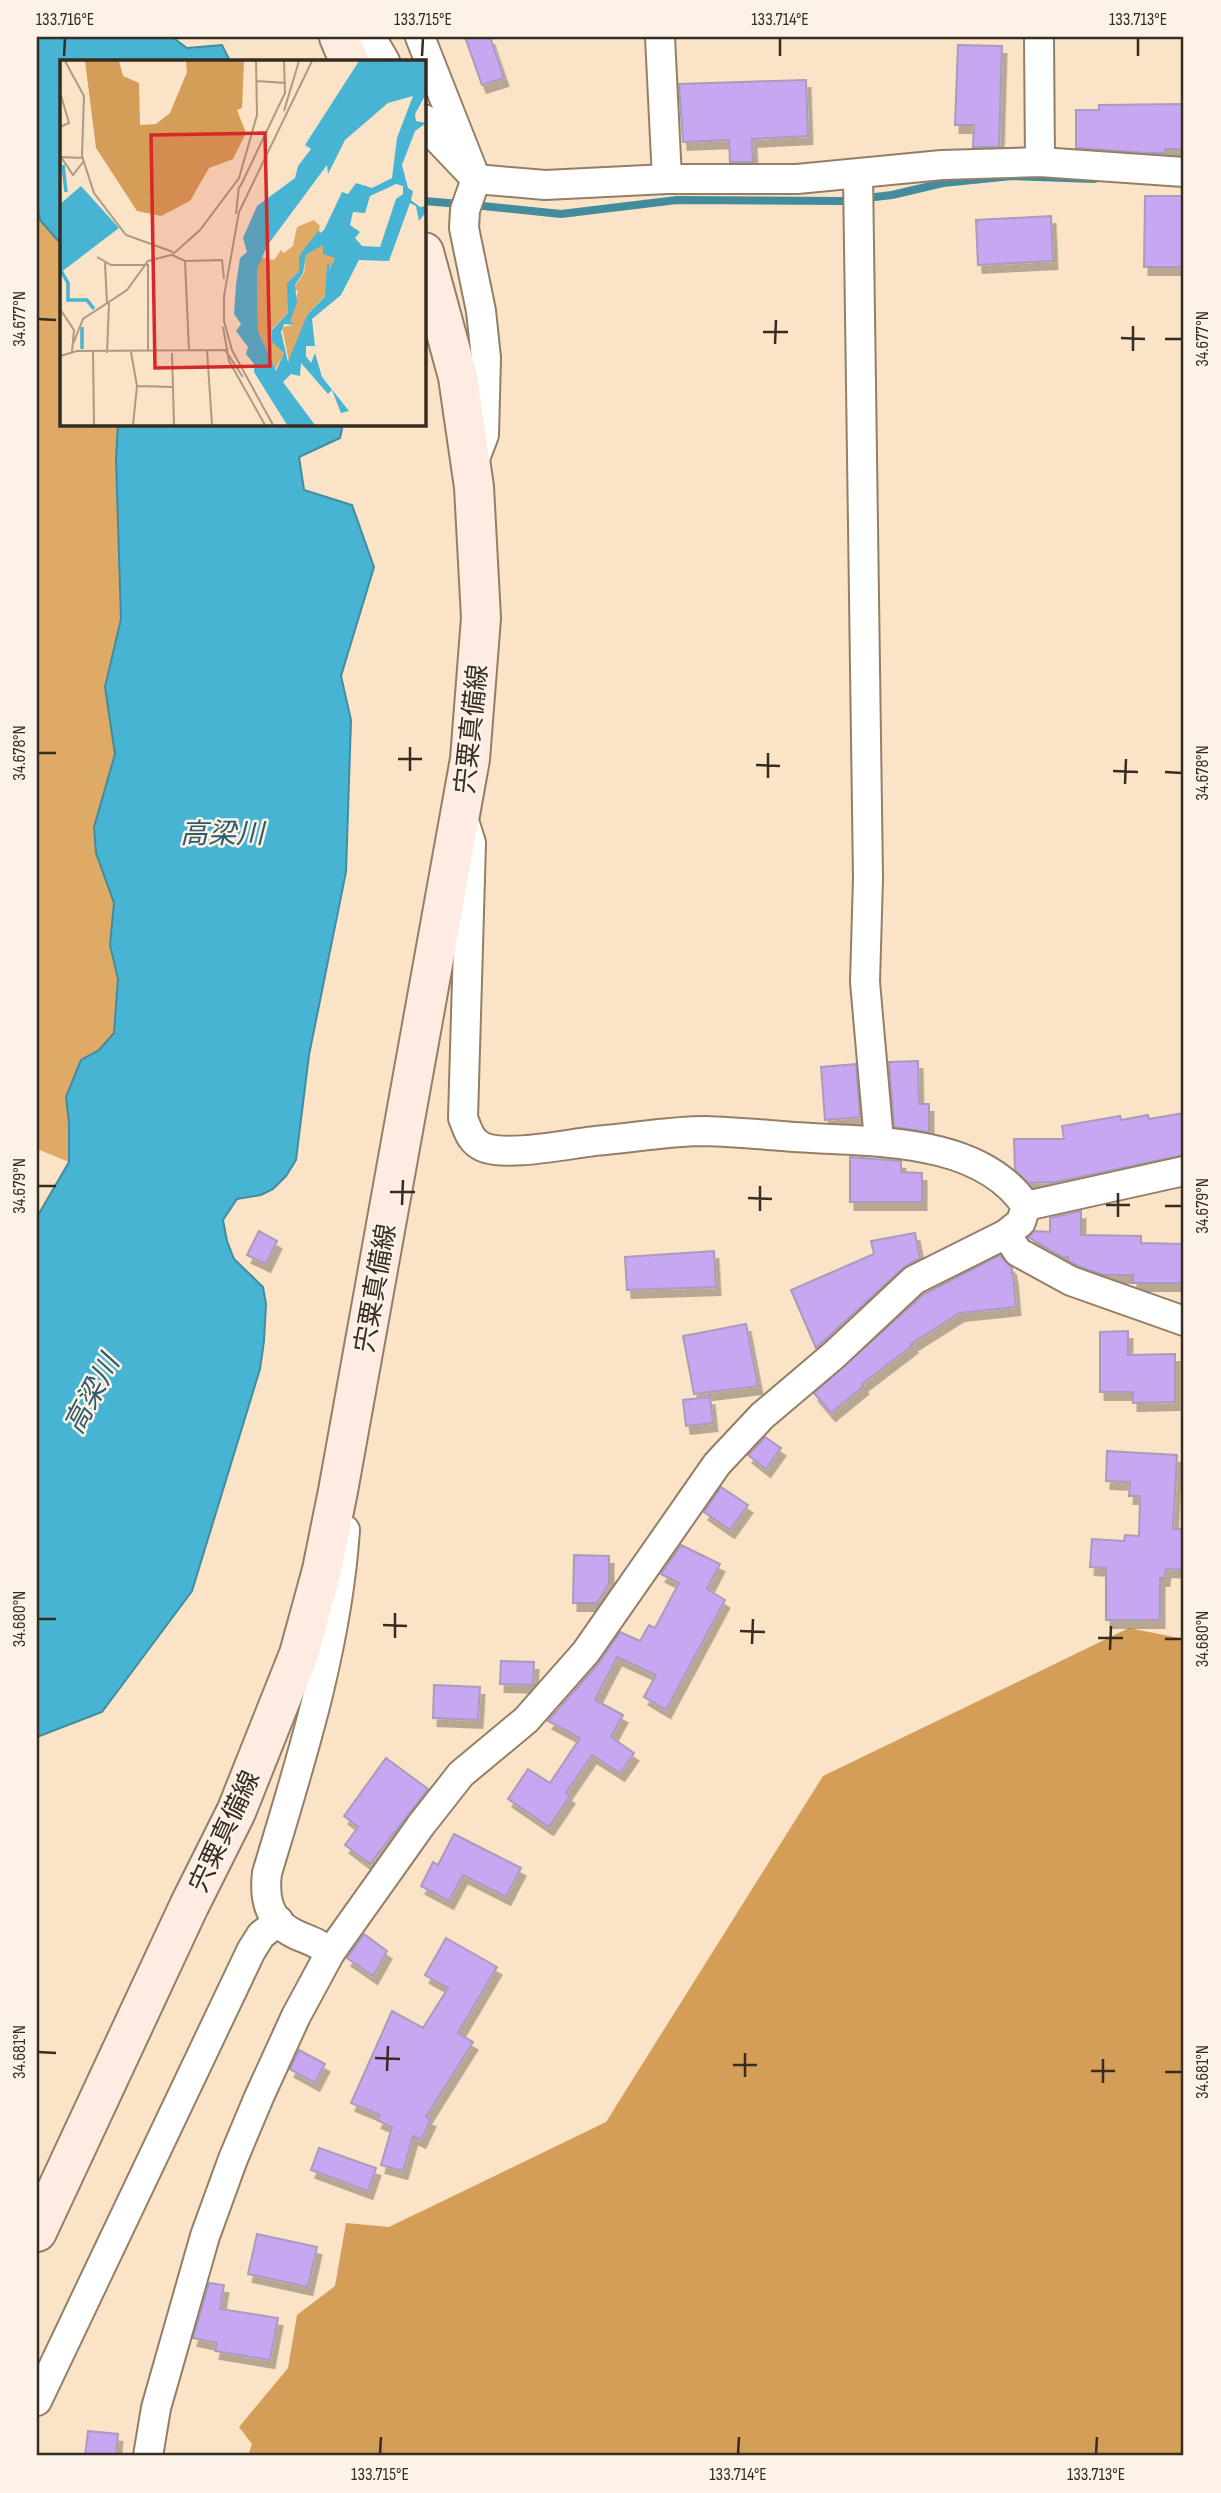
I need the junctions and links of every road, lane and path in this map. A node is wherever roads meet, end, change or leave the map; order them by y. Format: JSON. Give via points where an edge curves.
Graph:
{"nodes":[{"id":1,"x":339,"y":37,"type":"edge"},
{"id":2,"x":371,"y":37,"type":"edge"},
{"id":3,"x":419,"y":37,"type":"edge"},
{"id":4,"x":660,"y":37,"type":"edge"},
{"id":5,"x":1039,"y":37,"type":"edge"},
{"id":6,"x":349,"y":60,"type":"edge"},
{"id":7,"x":383,"y":60,"type":"edge"},
{"id":8,"x":425,"y":120,"type":"edge"},
{"id":9,"x":1040,"y":162,"type":"junction"},
{"id":10,"x":1184,"y":172,"type":"edge"},
{"id":11,"x":858,"y":174,"type":"junction"},
{"id":12,"x":476,"y":179,"type":"junction"},
{"id":13,"x":667,"y":179,"type":"junction"},
{"id":14,"x":425,"y":256,"type":"edge"},
{"id":15,"x":471,"y":467,"type":"junction"},
{"id":16,"x":461,"y":815,"type":"junction"},
{"id":17,"x":879,"y":1141,"type":"junction"},
{"id":18,"x":1184,"y":1171,"type":"edge"},
{"id":19,"x":1026,"y":1206,"type":"junction"},
{"id":20,"x":1006,"y":1234,"type":"junction"},
{"id":21,"x":1184,"y":1321,"type":"edge"},
{"id":22,"x":338,"y":1491,"type":"junction"},
{"id":23,"x":279,"y":1922,"type":"junction"},
{"id":24,"x":330,"y":1953,"type":"junction"},
{"id":25,"x":37,"y":2232,"type":"edge"},
{"id":26,"x":37,"y":2401,"type":"edge"},
{"id":27,"x":148,"y":2456,"type":"edge"}],
"edges":[{"from":1,"to":6,"type":"main road"},
{"from":2,"to":7,"type":"street"},
{"from":3,"to":12,"type":"street"},
{"from":4,"to":13,"type":"street"},
{"from":5,"to":9,"type":"street"},
{"from":8,"to":12,"type":"street"},
{"from":9,"to":10,"type":"street"},
{"from":9,"to":11,"type":"street"},
{"from":11,"to":13,"type":"street"},
{"from":11,"to":17,"type":"street","via":[[868,878],[865,982]]},
{"from":12,"to":13,"type":"street","via":[[545,185]]},
{"from":12,"to":15,"type":"street","via":[[464,228],[481,312],[486,371],[484,435]]},
{"from":14,"to":15,"type":"main road","name":"宍粟真備線","via":[[458,377]]},
{"from":15,"to":16,"type":"main road","name":"宍粟真備線","via":[[481,618]]},
{"from":16,"to":17,"type":"street","via":[[471,842],[463,1092],[470,1137],[484,1147],[516,1150],[703,1131]]},
{"from":16,"to":22,"type":"main road","name":"宍粟真備線"},
{"from":17,"to":19,"type":"street","via":[[956,1156],[986,1169],[1015,1190]]},
{"from":18,"to":19,"type":"street"},
{"from":19,"to":20,"type":"street","via":[[1021,1222]]},
{"from":20,"to":21,"type":"street","via":[[1018,1252],[1070,1281]]},
{"from":20,"to":24,"type":"street","via":[[914,1280],[726,1454],[586,1652],[526,1720],[461,1774]]},
{"from":22,"to":23,"type":"street","via":[[345,1529],[326,1668],[267,1873],[270,1912]]},
{"from":22,"to":25,"type":"main road","name":"宍粟真備線","via":[[299,1654],[236,1812]]},
{"from":23,"to":24,"type":"street","via":[[289,1931],[321,1943]]},
{"from":23,"to":26,"type":"street","via":[[251,1951]]},
{"from":24,"to":27,"type":"street","via":[[259,2098],[210,2223],[156,2408]]}]}
